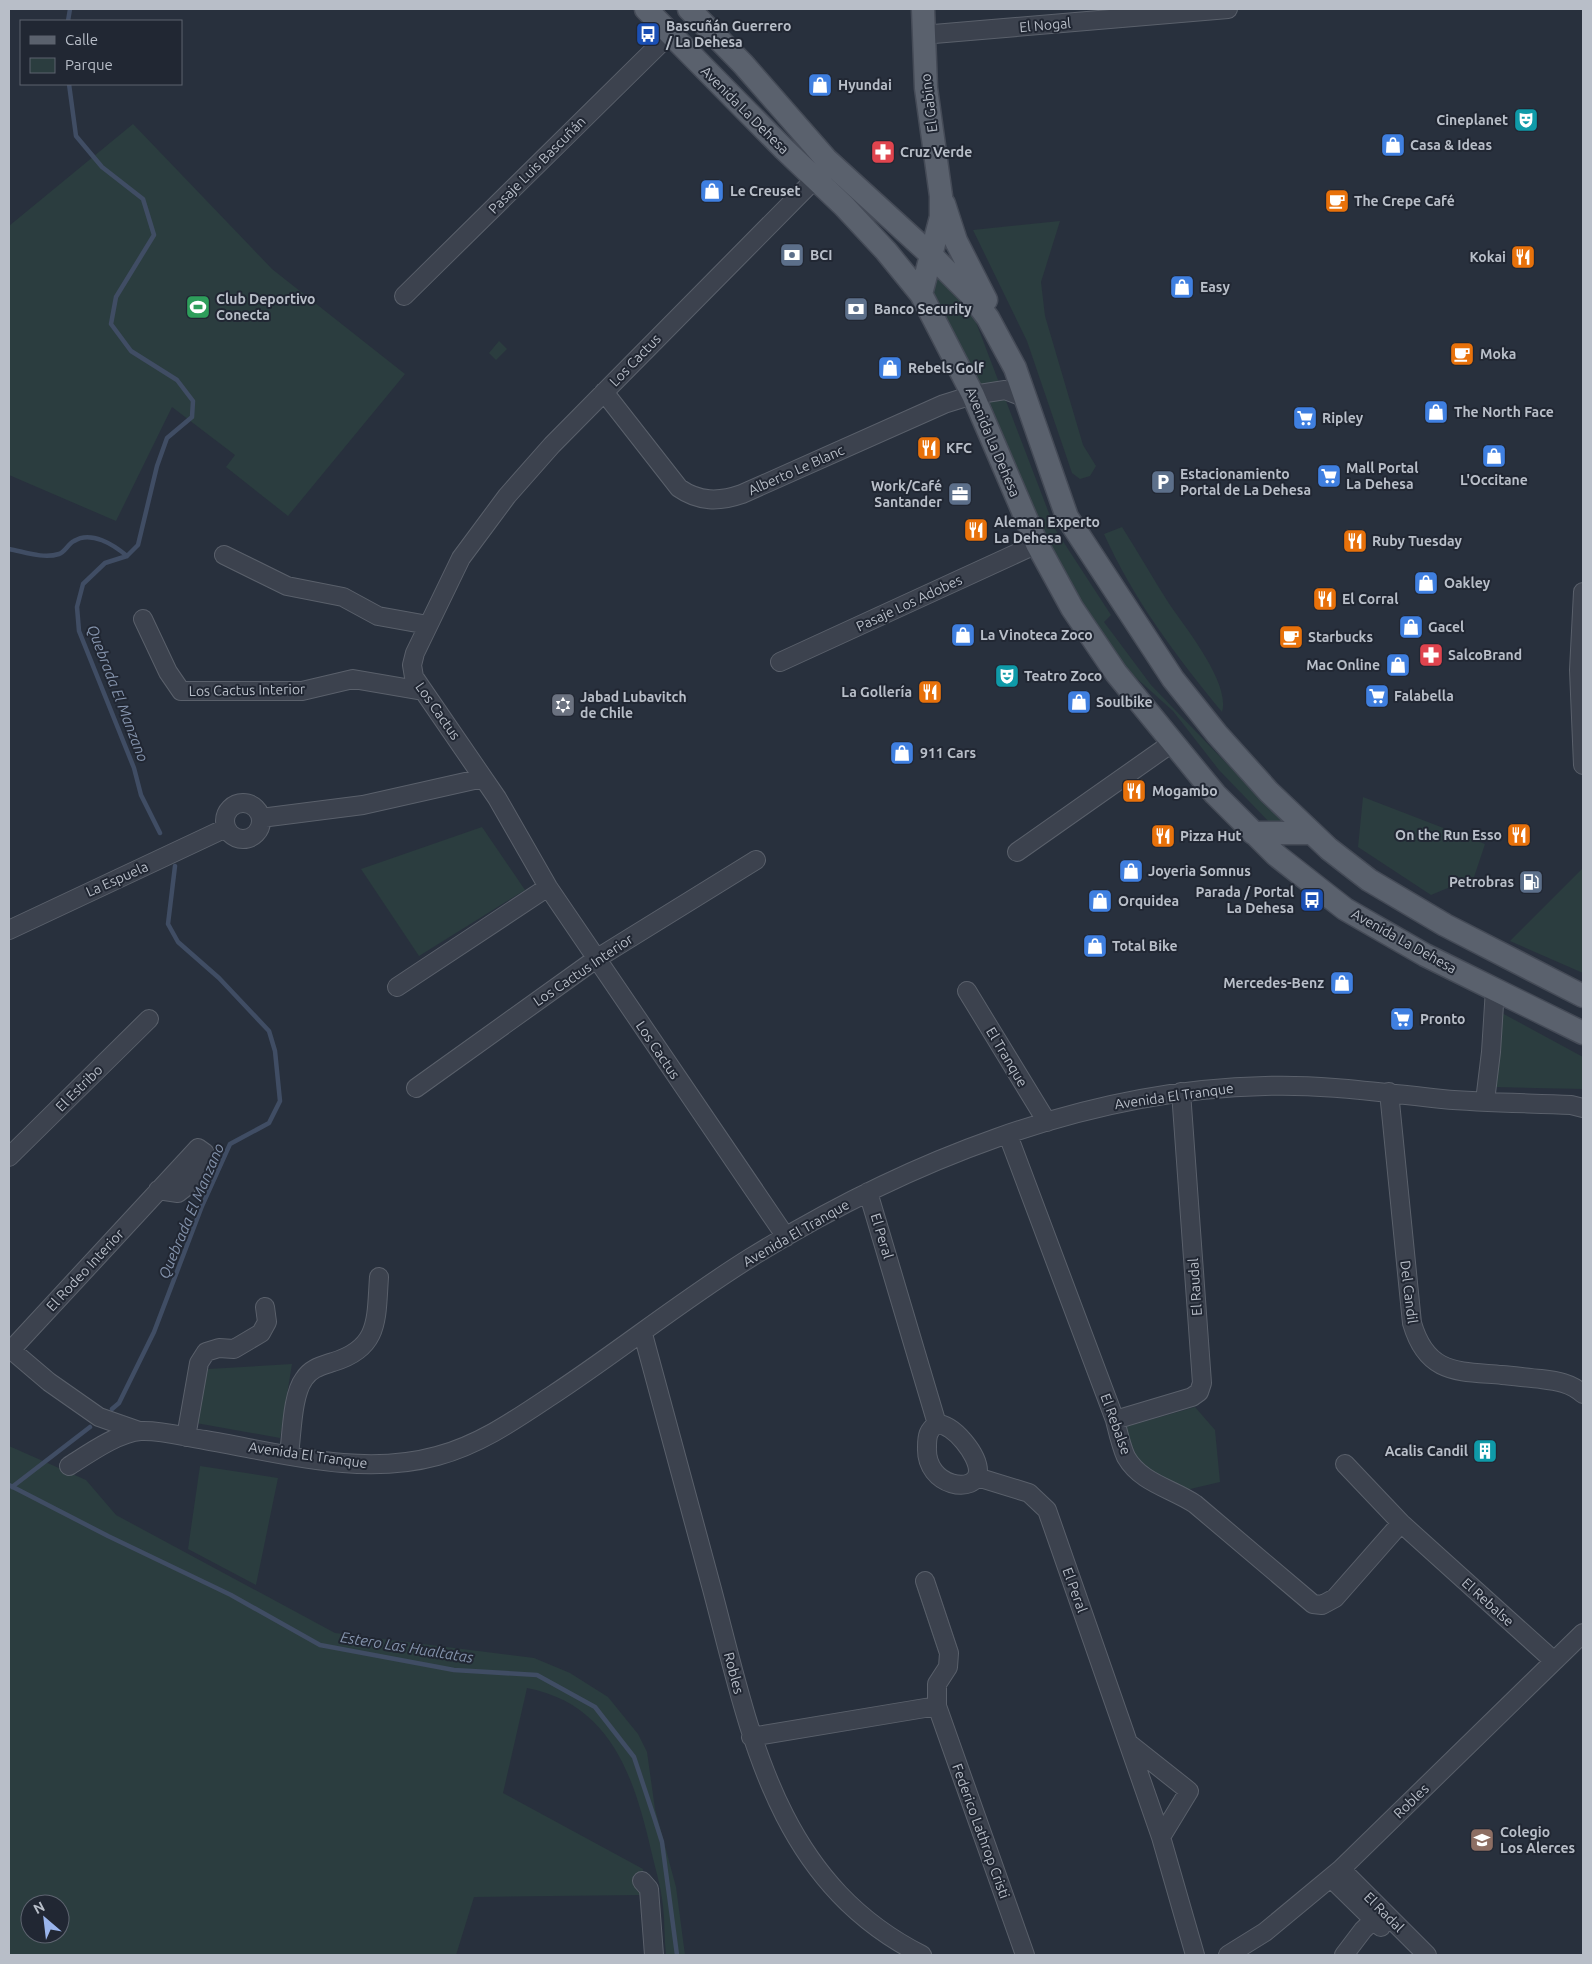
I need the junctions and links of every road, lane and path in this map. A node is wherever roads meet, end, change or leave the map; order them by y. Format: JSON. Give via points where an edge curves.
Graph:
{"nodes":[{"id":1,"x":646,"y":9,"type":"edge"},
{"id":2,"x":689,"y":9,"type":"edge"},
{"id":3,"x":923,"y":9,"type":"edge"},
{"id":4,"x":1228,"y":9,"type":"edge"},
{"id":5,"x":670,"y":34,"type":"junction"},
{"id":6,"x":922,"y":35,"type":"junction"},
{"id":7,"x":815,"y":179,"type":"junction"},
{"id":8,"x":941,"y":196,"type":"junction"},
{"id":9,"x":931,"y":255,"type":"junction"},
{"id":10,"x":921,"y":294,"type":"junction"},
{"id":11,"x":404,"y":296,"type":"dead end"},
{"id":12,"x":1009,"y":354,"type":"junction"},
{"id":13,"x":604,"y":392,"type":"junction"},
{"id":14,"x":973,"y":395,"type":"junction"},
{"id":15,"x":1026,"y":398,"type":"junction"},
{"id":16,"x":1037,"y":544,"type":"junction"},
{"id":17,"x":224,"y":555,"type":"dead end"},
{"id":18,"x":1583,"y":592,"type":"edge"},
{"id":19,"x":143,"y":619,"type":"dead end"},
{"id":20,"x":428,"y":625,"type":"junction"},
{"id":21,"x":780,"y":662,"type":"dead end"},
{"id":22,"x":423,"y":691,"type":"junction"},
{"id":23,"x":1580,"y":706,"type":"junction"},
{"id":24,"x":1583,"y":724,"type":"edge"},
{"id":25,"x":1172,"y":743,"type":"junction"},
{"id":26,"x":1583,"y":765,"type":"edge"},
{"id":27,"x":483,"y":778,"type":"junction"},
{"id":28,"x":260,"y":818,"type":"junction"},
{"id":29,"x":226,"y":828,"type":"junction"},
{"id":30,"x":1253,"y":833,"type":"junction"},
{"id":31,"x":1311,"y":833,"type":"junction"},
{"id":32,"x":1017,"y":852,"type":"dead end"},
{"id":33,"x":756,"y":860,"type":"dead end"},
{"id":34,"x":548,"y":886,"type":"junction"},
{"id":35,"x":9,"y":930,"type":"edge"},
{"id":36,"x":596,"y":959,"type":"junction"},
{"id":37,"x":397,"y":987,"type":"dead end"},
{"id":38,"x":1495,"y":989,"type":"junction"},
{"id":39,"x":967,"y":991,"type":"dead end"},
{"id":40,"x":1583,"y":996,"type":"edge"},
{"id":41,"x":149,"y":1019,"type":"dead end"},
{"id":42,"x":1583,"y":1033,"type":"edge"},
{"id":43,"x":416,"y":1088,"type":"dead end"},
{"id":44,"x":1182,"y":1092,"type":"junction"},
{"id":45,"x":1389,"y":1092,"type":"junction"},
{"id":46,"x":1485,"y":1101,"type":"junction"},
{"id":47,"x":1579,"y":1105,"type":"edge"},
{"id":48,"x":1047,"y":1122,"type":"junction"},
{"id":49,"x":1008,"y":1135,"type":"junction"},
{"id":50,"x":9,"y":1157,"type":"edge"},
{"id":51,"x":158,"y":1190,"type":"dead end"},
{"id":52,"x":868,"y":1192,"type":"junction"},
{"id":53,"x":786,"y":1237,"type":"junction"},
{"id":54,"x":379,"y":1277,"type":"dead end"},
{"id":55,"x":265,"y":1307,"type":"dead end"},
{"id":56,"x":643,"y":1334,"type":"junction"},
{"id":57,"x":10,"y":1349,"type":"edge"},
{"id":58,"x":1583,"y":1394,"type":"edge"},
{"id":59,"x":1115,"y":1420,"type":"junction"},
{"id":60,"x":937,"y":1424,"type":"junction"},
{"id":61,"x":139,"y":1430,"type":"junction"},
{"id":62,"x":186,"y":1437,"type":"junction"},
{"id":63,"x":289,"y":1454,"type":"junction"},
{"id":64,"x":1345,"y":1464,"type":"dead end"},
{"id":65,"x":69,"y":1466,"type":"dead end"},
{"id":66,"x":977,"y":1477,"type":"junction"},
{"id":67,"x":1401,"y":1523,"type":"junction"},
{"id":68,"x":925,"y":1582,"type":"dead end"},
{"id":69,"x":1583,"y":1633,"type":"edge"},
{"id":70,"x":1554,"y":1662,"type":"junction"},
{"id":71,"x":937,"y":1706,"type":"junction"},
{"id":72,"x":751,"y":1737,"type":"junction"},
{"id":73,"x":1130,"y":1745,"type":"junction"},
{"id":74,"x":1161,"y":1837,"type":"junction"},
{"id":75,"x":1336,"y":1873,"type":"junction"},
{"id":76,"x":642,"y":1881,"type":"dead end"},
{"id":77,"x":1378,"y":1916,"type":"junction"},
{"id":78,"x":654,"y":1955,"type":"edge"},
{"id":79,"x":922,"y":1955,"type":"edge"},
{"id":80,"x":1025,"y":1955,"type":"edge"},
{"id":81,"x":1195,"y":1955,"type":"edge"},
{"id":82,"x":1228,"y":1955,"type":"edge"},
{"id":83,"x":1344,"y":1955,"type":"edge"},
{"id":84,"x":1411,"y":1955,"type":"edge"},
{"id":85,"x":1427,"y":1955,"type":"edge"}],
"edges":[{"from":1,"to":5,"type":"main road","name":"Avenida La Dehesa"},
{"from":2,"to":9,"type":"main road","name":"Avenida La Dehesa","via":[[744,64],[826,159]]},
{"from":3,"to":6,"type":"main road","name":"El Gabino"},
{"from":4,"to":6,"type":"street","name":"El Nogal"},
{"from":5,"to":7,"type":"main road","name":"Avenida La Dehesa"},
{"from":5,"to":11,"type":"street","name":"Pasaje Luis Bascuñán"},
{"from":6,"to":8,"type":"main road","name":"El Gabino"},
{"from":7,"to":10,"type":"main road","name":"Avenida La Dehesa","via":[[886,251]]},
{"from":7,"to":13,"type":"street","name":"Los Cactus"},
{"from":8,"to":9,"type":"main road","name":"El Gabino","via":[[941,217]]},
{"from":8,"to":12,"type":"main road","name":"El Gabino","via":[[956,241]]},
{"from":9,"to":10,"type":"main road","name":"El Gabino"},
{"from":9,"to":12,"type":"main road","name":"Avenida La Dehesa","via":[[970,294]]},
{"from":10,"to":14,"type":"main road","name":"Avenida La Dehesa"},
{"from":12,"to":15,"type":"main road","name":"Avenida La Dehesa"},
{"from":13,"to":14,"type":"street","name":"Alberto Le Blanc","via":[[679,488],[691,497],[712,500],[742,494],[944,404]]},
{"from":13,"to":20,"type":"street","name":"Los Cactus","via":[[532,467],[483,526],[461,558]]},
{"from":14,"to":15,"type":"street","name":"Alberto Le Blanc","via":[[1004,390]]},
{"from":14,"to":16,"type":"main road","name":"Avenida La Dehesa"},
{"from":15,"to":31,"type":"main road","name":"Avenida La Dehesa","via":[[1067,517],[1131,616],[1173,679],[1217,734]]},
{"from":16,"to":21,"type":"street","name":"Pasaje Los Adobes"},
{"from":16,"to":25,"type":"main road","name":"Avenida La Dehesa","via":[[1093,641]]},
{"from":17,"to":20,"type":"street","via":[[288,586],[342,597],[378,616]]},
{"from":18,"to":23,"type":"street"},
{"from":19,"to":22,"type":"street","name":"Los Cactus Interior","via":[[180,691],[302,691],[353,679]]},
{"from":20,"to":22,"type":"street","name":"Los Cactus","via":[[412,665],[414,677]]},
{"from":22,"to":27,"type":"street","name":"Los Cactus"},
{"from":23,"to":24,"type":"street"},
{"from":23,"to":26,"type":"street"},
{"from":25,"to":30,"type":"main road","name":"Avenida La Dehesa"},
{"from":25,"to":32,"type":"street"},
{"from":27,"to":28,"type":"street","via":[[363,805]]},
{"from":27,"to":34,"type":"street","name":"Los Cactus"},
{"from":28,"to":29,"type":"street","via":[[257,832],[247,839],[235,837]]},
{"from":28,"to":29,"type":"street","via":[[252,806],[240,804],[229,810]]},
{"from":29,"to":35,"type":"street","name":"La Espuela"},
{"from":30,"to":31,"type":"main road"},
{"from":30,"to":38,"type":"main road","name":"Avenida La Dehesa","via":[[1300,875],[1358,917],[1425,956]]},
{"from":31,"to":40,"type":"main road","name":"Avenida La Dehesa","via":[[1368,880],[1445,925]]},
{"from":33,"to":36,"type":"street","name":"Los Cactus Interior"},
{"from":34,"to":36,"type":"street","name":"Los Cactus"},
{"from":34,"to":37,"type":"street"},
{"from":36,"to":43,"type":"street","name":"Los Cactus Interior"},
{"from":36,"to":53,"type":"street","name":"Los Cactus"},
{"from":38,"to":42,"type":"main road","name":"Avenida La Dehesa"},
{"from":38,"to":46,"type":"street"},
{"from":39,"to":48,"type":"street","name":"El Tranque"},
{"from":41,"to":50,"type":"street","name":"El Estribo"},
{"from":44,"to":45,"type":"street","name":"Avenida El Tranque","via":[[1231,1087],[1306,1086]]},
{"from":44,"to":48,"type":"street","name":"Avenida El Tranque","via":[[1114,1104]]},
{"from":44,"to":59,"type":"street","name":"El Raudal","via":[[1202,1383],[1199,1392],[1192,1397]]},
{"from":45,"to":46,"type":"street","name":"Avenida El Tranque"},
{"from":45,"to":58,"type":"street","name":"Del Candil","via":[[1412,1323],[1419,1342],[1438,1363],[1454,1371],[1555,1381]]},
{"from":46,"to":47,"type":"street","name":"Avenida El Tranque"},
{"from":48,"to":49,"type":"street","name":"Avenida El Tranque"},
{"from":49,"to":52,"type":"street","name":"Avenida El Tranque"},
{"from":49,"to":59,"type":"street","name":"El Rebalse"},
{"from":51,"to":57,"type":"street","name":"El Rodeo Interior"},
{"from":52,"to":53,"type":"street","name":"Avenida El Tranque"},
{"from":52,"to":60,"type":"street","name":"El Peral"},
{"from":53,"to":56,"type":"street","name":"Avenida El Tranque","via":[[712,1283]]},
{"from":54,"to":63,"type":"street","via":[[375,1325],[368,1340],[347,1358],[316,1367],[301,1384]]},
{"from":55,"to":62,"type":"street","via":[[267,1322],[261,1333],[234,1349],[219,1348],[206,1352],[200,1362]]},
{"from":56,"to":63,"type":"street","name":"Avenida El Tranque","via":[[500,1429],[442,1455],[402,1464],[361,1465]]},
{"from":56,"to":72,"type":"street","name":"Robles"},
{"from":57,"to":61,"type":"street","name":"Avenida El Tranque","via":[[49,1382],[99,1417]]},
{"from":59,"to":67,"type":"street","name":"El Rebalse","via":[[1125,1455],[1141,1476],[1195,1504],[1313,1604],[1322,1605],[1335,1598]]},
{"from":60,"to":66,"type":"street","via":[[949,1426],[970,1450],[977,1466]]},
{"from":60,"to":66,"type":"street","via":[[927,1436],[930,1468],[939,1478],[955,1485]]},
{"from":61,"to":62,"type":"street","name":"Avenida El Tranque"},
{"from":61,"to":65,"type":"street","via":[[102,1446]]},
{"from":62,"to":63,"type":"street","name":"Avenida El Tranque"},
{"from":64,"to":67,"type":"street","name":"El Rebalse"},
{"from":66,"to":73,"type":"street","name":"El Peral","via":[[1029,1493],[1047,1510]]},
{"from":67,"to":70,"type":"street","name":"El Rebalse"},
{"from":68,"to":71,"type":"street","name":"Federico Lathrop Cristi","via":[[949,1653],[948,1667],[937,1684]]},
{"from":69,"to":70,"type":"street","name":"Robles"},
{"from":70,"to":75,"type":"street","name":"Robles"},
{"from":71,"to":72,"type":"street"},
{"from":71,"to":80,"type":"street","name":"Federico Lathrop Cristi"},
{"from":72,"to":79,"type":"street","name":"Robles","via":[[777,1804],[818,1870],[841,1896],[874,1924]]},
{"from":73,"to":74,"type":"street","name":"El Peral"},
{"from":73,"to":74,"type":"street","via":[[1188,1791]]},
{"from":74,"to":81,"type":"street","name":"El Peral"},
{"from":75,"to":77,"type":"street","name":"El Radal"},
{"from":75,"to":82,"type":"street","name":"Robles","via":[[1265,1932]]},
{"from":76,"to":78,"type":"street","via":[[649,1890]]},
{"from":77,"to":83,"type":"street"},
{"from":77,"to":84,"type":"street","name":"El Radal"},
{"from":77,"to":85,"type":"street","name":"El Radal"}]}
